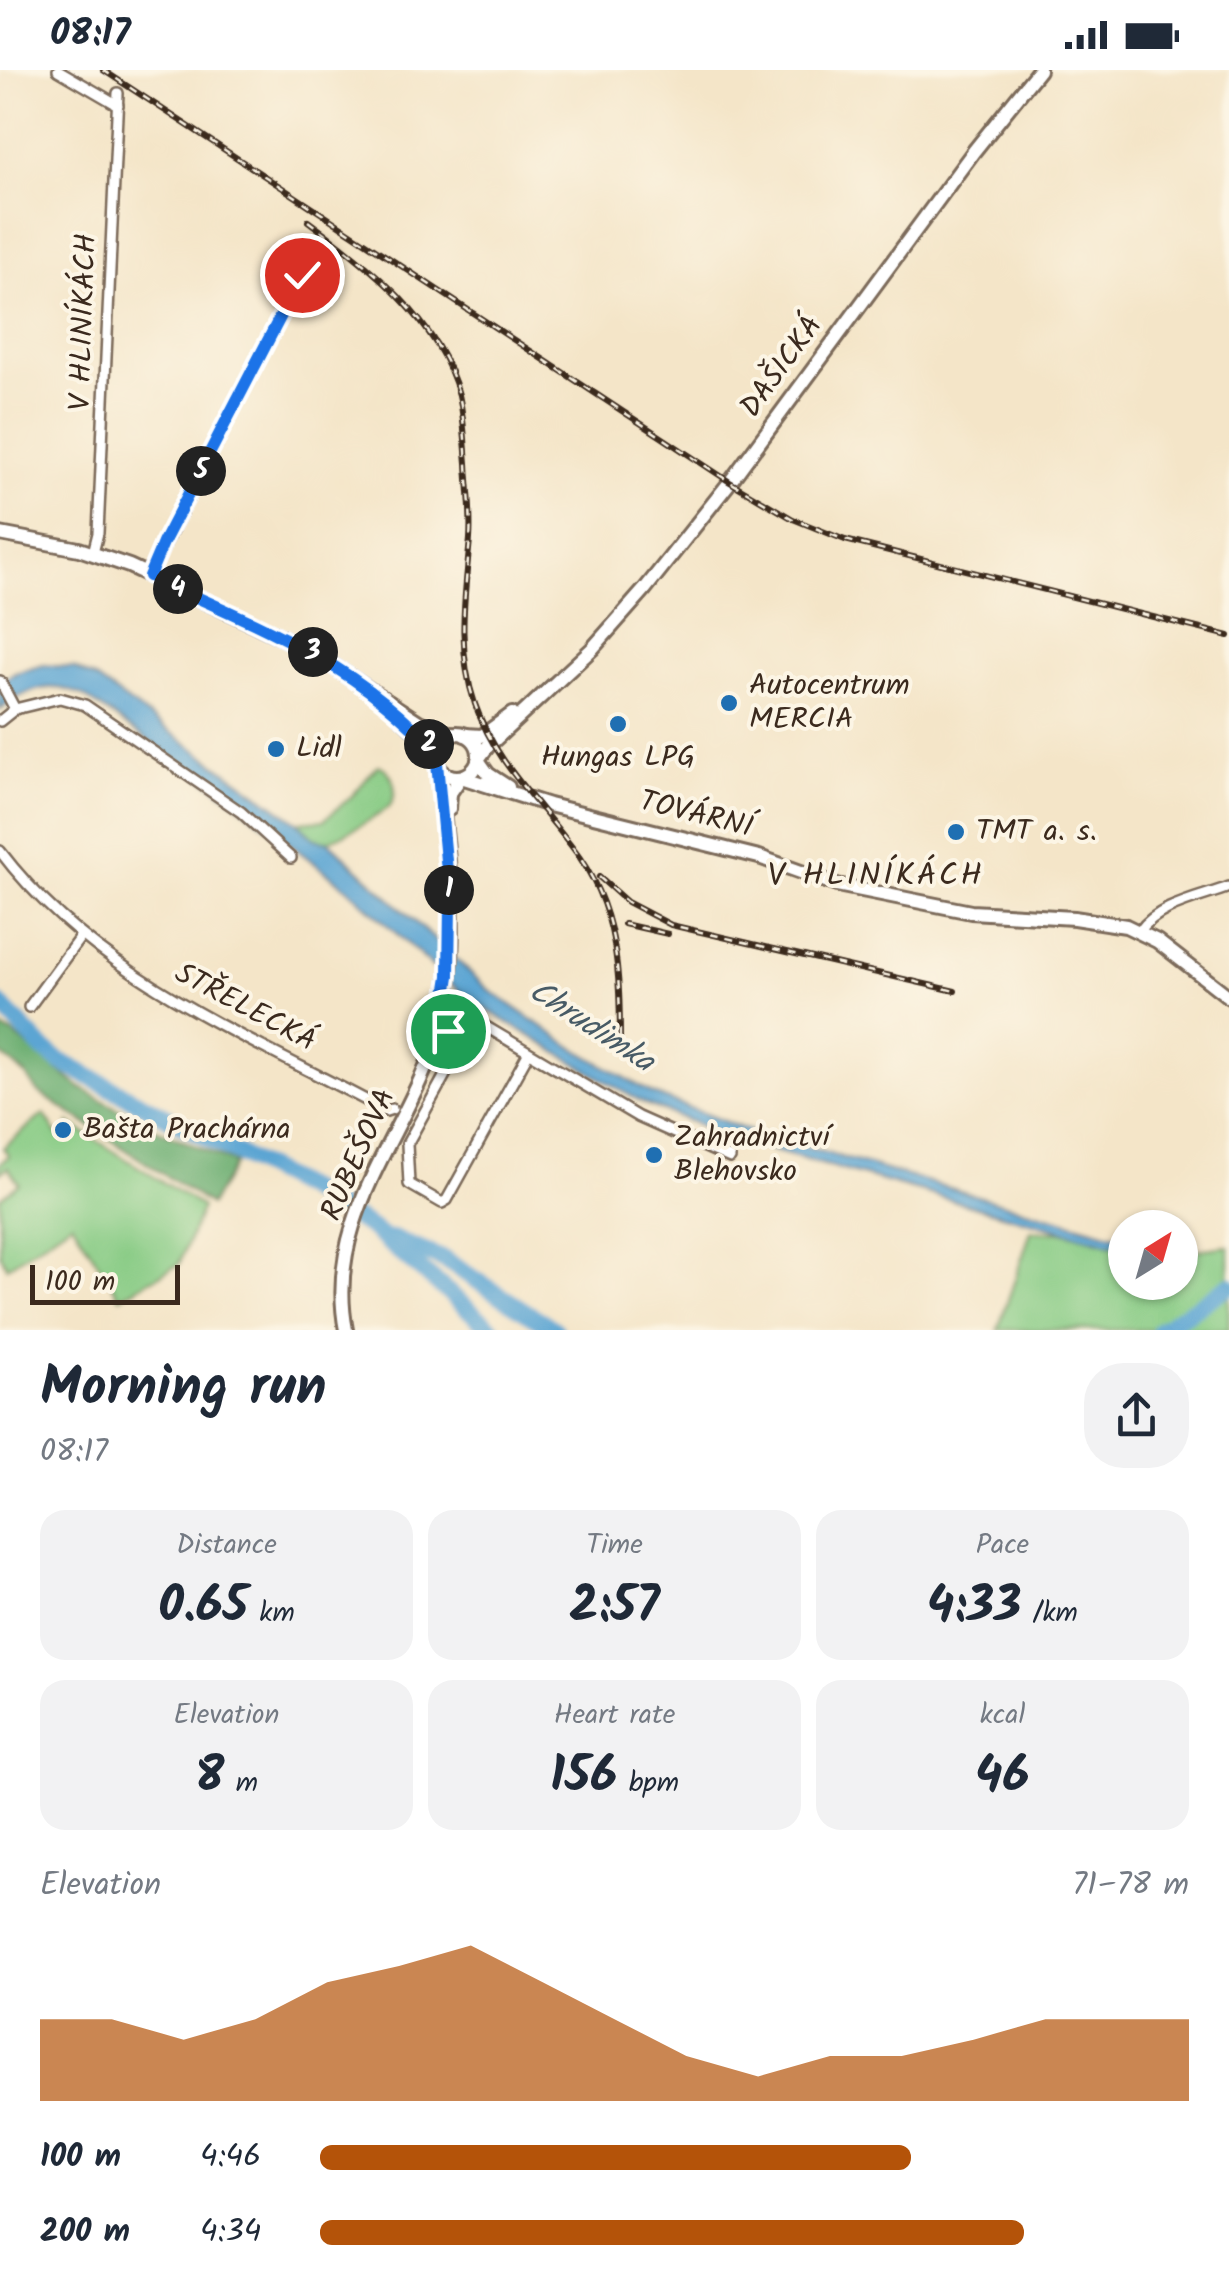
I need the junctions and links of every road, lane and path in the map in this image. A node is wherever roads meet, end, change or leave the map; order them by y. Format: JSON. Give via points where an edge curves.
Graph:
{"nodes":[{"id":1,"x":58,"y":70,"type":"edge"},
{"id":2,"x":1039,"y":70,"type":"edge"},
{"id":3,"x":118,"y":93,"type":"dead end"},
{"id":4,"x":118,"y":106,"type":"junction"},
{"id":5,"x":310,"y":266,"type":"dead end"},
{"id":6,"x":0,"y":534,"type":"edge"},
{"id":7,"x":93,"y":553,"type":"junction"},
{"id":8,"x":149,"y":576,"type":"junction"},
{"id":9,"x":0,"y":681,"type":"edge"},
{"id":10,"x":554,"y":684,"type":"junction"},
{"id":11,"x":375,"y":692,"type":"junction"},
{"id":12,"x":14,"y":705,"type":"junction"},
{"id":13,"x":0,"y":722,"type":"edge"},
{"id":14,"x":460,"y":734,"type":"junction"},
{"id":15,"x":437,"y":759,"type":"junction"},
{"id":16,"x":478,"y":759,"type":"junction"},
{"id":17,"x":461,"y":777,"type":"junction"},
{"id":18,"x":532,"y":800,"type":"junction"},
{"id":19,"x":0,"y":850,"type":"edge"},
{"id":20,"x":291,"y":858,"type":"dead end"},
{"id":21,"x":1229,"y":887,"type":"edge"},
{"id":22,"x":1140,"y":931,"type":"junction"},
{"id":23,"x":81,"y":936,"type":"junction"},
{"id":24,"x":454,"y":947,"type":"junction"},
{"id":25,"x":1229,"y":997,"type":"edge"},
{"id":26,"x":29,"y":1008,"type":"dead end"},
{"id":27,"x":447,"y":1014,"type":"junction"},
{"id":28,"x":471,"y":1028,"type":"dead end"},
{"id":29,"x":528,"y":1054,"type":"junction"},
{"id":30,"x":392,"y":1109,"type":"dead end"},
{"id":31,"x":730,"y":1158,"type":"dead end"},
{"id":32,"x":352,"y":1241,"type":"junction"},
{"id":33,"x":346,"y":1330,"type":"edge"},
{"id":34,"x":354,"y":1330,"type":"edge"}],
"edges":[{"from":1,"to":4,"type":"street"},
{"from":2,"to":10,"type":"street","name":"DAŠICKÁ","via":[[666,563]]},
{"from":3,"to":4,"type":"street","name":"V HLINÍKÁCH"},
{"from":4,"to":7,"type":"street","name":"V HLINÍKÁCH"},
{"from":5,"to":8,"type":"street"},
{"from":6,"to":7,"type":"street"},
{"from":7,"to":8,"type":"street"},
{"from":8,"to":11,"type":"street","via":[[309,650]]},
{"from":9,"to":12,"type":"street"},
{"from":10,"to":14,"type":"street","name":"DAŠICKÁ","via":[[485,734]]},
{"from":10,"to":16,"type":"street","name":"DAŠICKÁ"},
{"from":11,"to":14,"type":"street","via":[[427,726]]},
{"from":11,"to":15,"type":"street"},
{"from":12,"to":13,"type":"street"},
{"from":12,"to":20,"type":"street","via":[[60,698],[85,705],[241,812]]},
{"from":14,"to":15,"type":"street","via":[[442,740]]},
{"from":14,"to":16,"type":"street","via":[[477,746]]},
{"from":15,"to":17,"type":"street","via":[[448,775]]},
{"from":15,"to":24,"type":"street","name":"RUBEŠOVA"},
{"from":16,"to":17,"type":"street"},
{"from":16,"to":18,"type":"street","name":"TOVÁRNÍ","via":[[488,774]]},
{"from":17,"to":18,"type":"street","name":"TOVÁRNÍ"},
{"from":17,"to":24,"type":"street","name":"RUBEŠOVA","via":[[448,799]]},
{"from":18,"to":22,"type":"street","name":"TOVÁRNÍ","via":[[759,857],[838,885],[971,912],[1091,919]]},
{"from":19,"to":23,"type":"street","name":"STŘELECKÁ"},
{"from":21,"to":22,"type":"street","via":[[1163,911]]},
{"from":22,"to":25,"type":"street"},
{"from":23,"to":26,"type":"street"},
{"from":23,"to":30,"type":"street","name":"STŘELECKÁ","via":[[165,995]]},
{"from":24,"to":27,"type":"street","name":"RUBEŠOVA"},
{"from":27,"to":29,"type":"street","via":[[478,1022]]},
{"from":27,"to":32,"type":"street","name":"RUBEŠOVA","via":[[438,1057],[367,1196]]},
{"from":28,"to":29,"type":"street","via":[[406,1146],[410,1184],[442,1203]]},
{"from":29,"to":31,"type":"street","via":[[653,1125]]},
{"from":32,"to":33,"type":"street","name":"RUBEŠOVA","via":[[341,1282]]},
{"from":32,"to":34,"type":"street","name":"RUBEŠOVA"}]}
